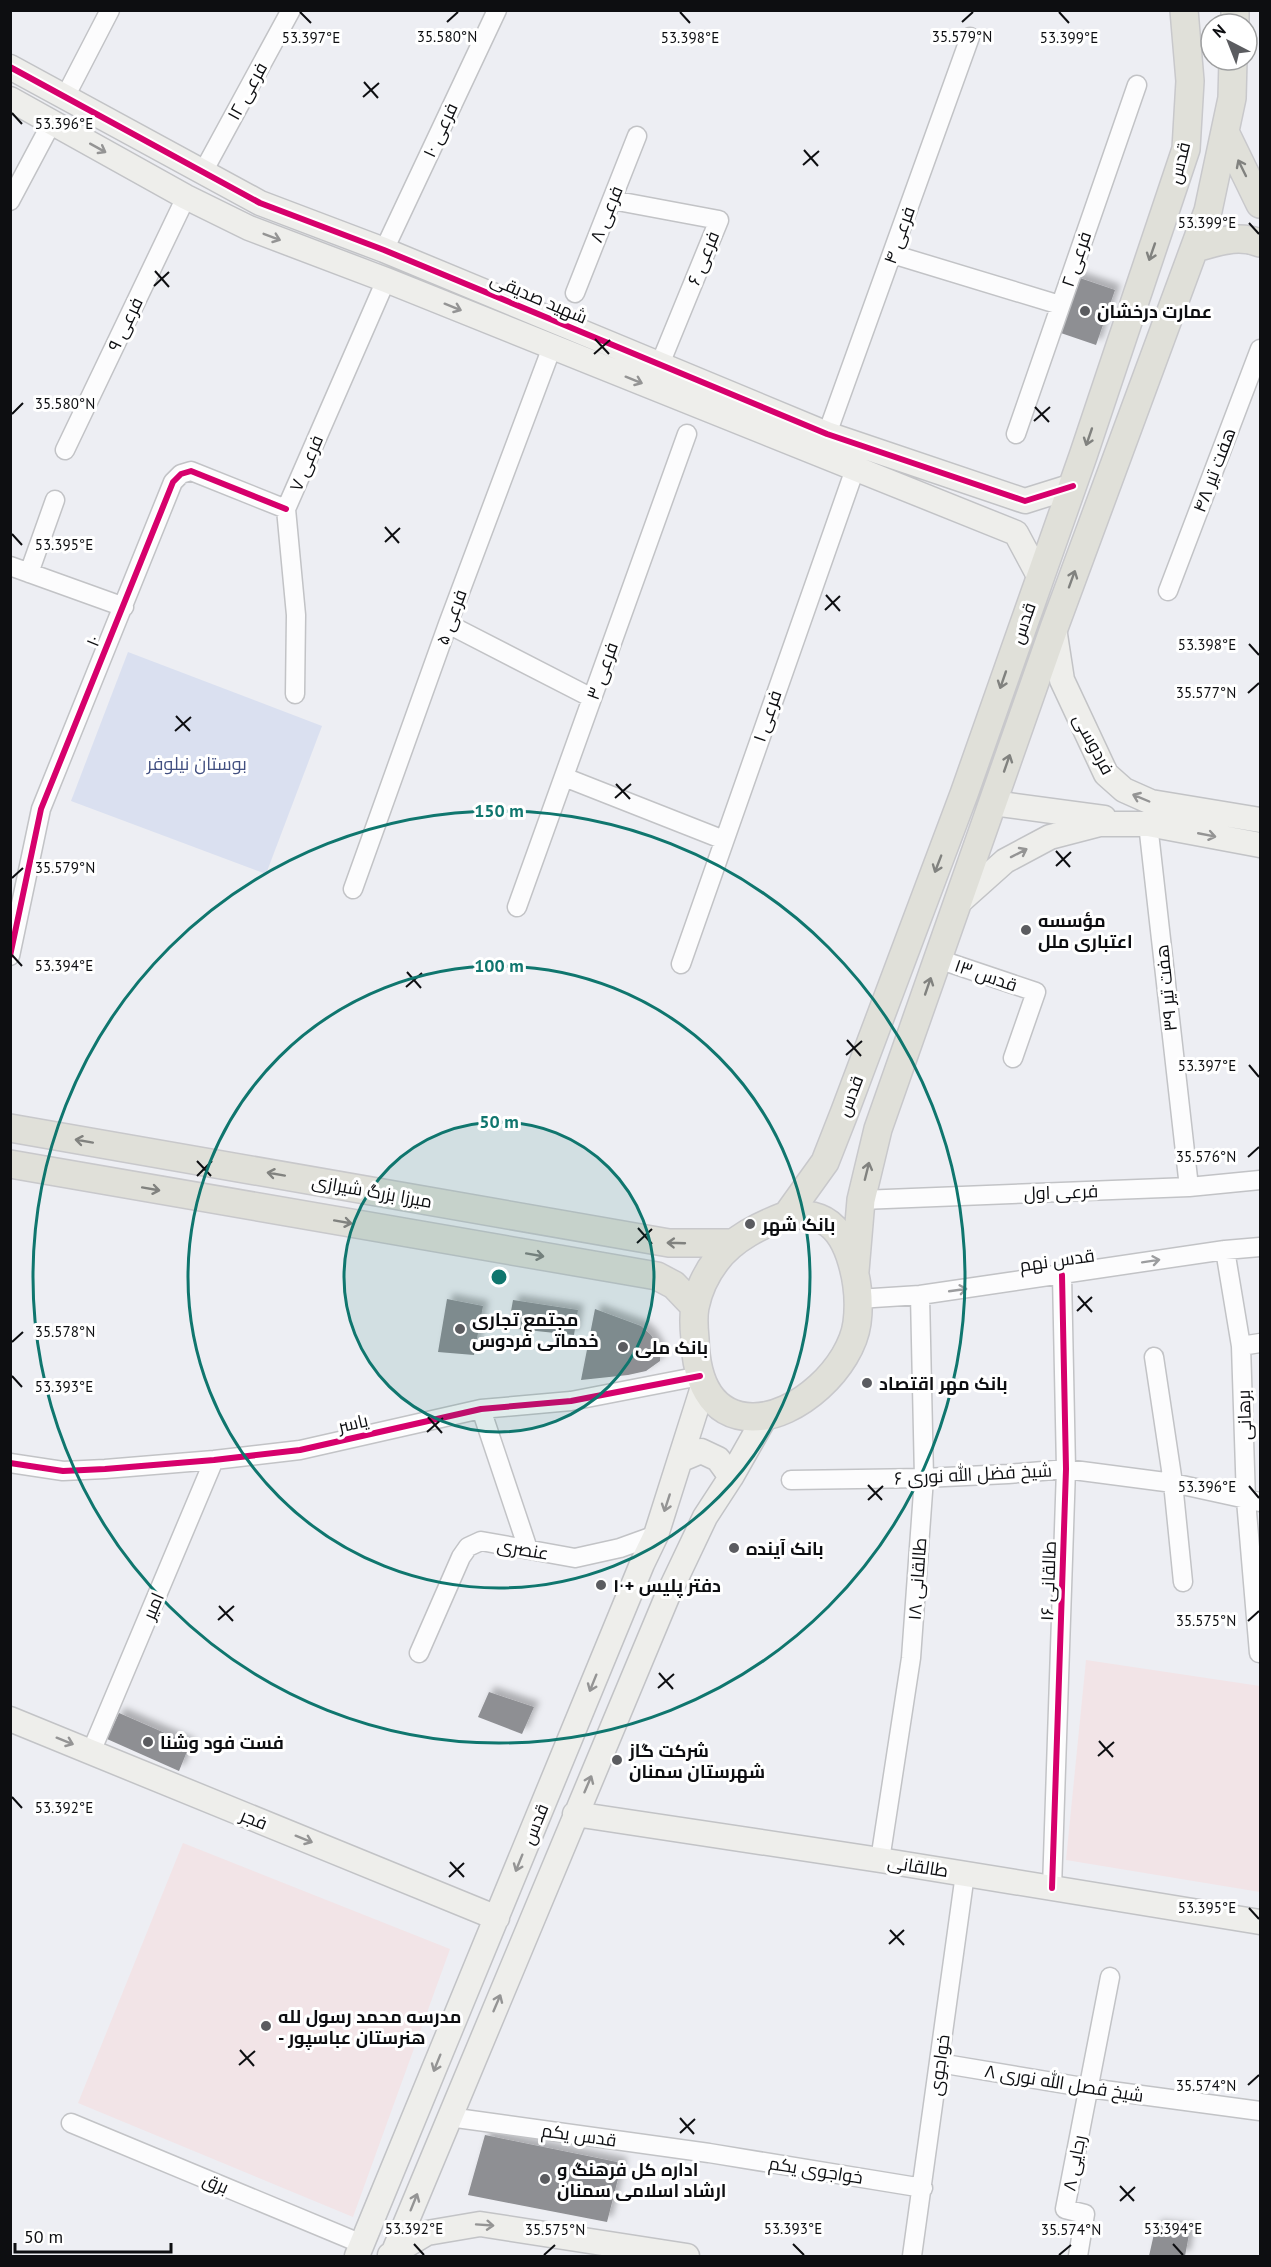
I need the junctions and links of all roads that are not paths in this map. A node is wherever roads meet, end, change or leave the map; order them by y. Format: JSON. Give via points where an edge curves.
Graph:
{"nodes":[{"id":1,"x":110,"y":10,"type":"edge"},
{"id":2,"x":291,"y":10,"type":"edge"},
{"id":3,"x":496,"y":10,"type":"edge"},
{"id":4,"x":1184,"y":10,"type":"edge"},
{"id":5,"x":970,"y":37,"type":"dead end"},
{"id":6,"x":10,"y":67,"type":"edge"},
{"id":7,"x":1233,"y":72,"type":"edge"},
{"id":8,"x":1190,"y":81,"type":"junction"},
{"id":9,"x":1137,"y":85,"type":"dead end"},
{"id":10,"x":66,"y":97,"type":"junction"},
{"id":11,"x":10,"y":99,"type":"edge"},
{"id":12,"x":52,"y":122,"type":"junction"},
{"id":13,"x":1225,"y":132,"type":"junction"},
{"id":14,"x":637,"y":136,"type":"dead end"},
{"id":15,"x":203,"y":172,"type":"junction"},
{"id":16,"x":186,"y":197,"type":"junction"},
{"id":17,"x":612,"y":200,"type":"junction"},
{"id":18,"x":10,"y":201,"type":"edge"},
{"id":19,"x":1260,"y":204,"type":"edge"},
{"id":20,"x":1260,"y":243,"type":"edge"},
{"id":21,"x":1195,"y":248,"type":"junction"},
{"id":22,"x":384,"y":250,"type":"junction"},
{"id":23,"x":892,"y":254,"type":"junction"},
{"id":24,"x":386,"y":280,"type":"junction"},
{"id":25,"x":575,"y":293,"type":"dead end"},
{"id":26,"x":1060,"y":305,"type":"junction"},
{"id":27,"x":552,"y":347,"type":"junction"},
{"id":28,"x":1260,"y":349,"type":"edge"},
{"id":29,"x":660,"y":364,"type":"junction"},
{"id":30,"x":687,"y":434,"type":"dead end"},
{"id":31,"x":827,"y":434,"type":"junction"},
{"id":32,"x":1016,"y":434,"type":"dead end"},
{"id":33,"x":64,"y":450,"type":"dead end"},
{"id":34,"x":855,"y":469,"type":"junction"},
{"id":35,"x":957,"y":479,"type":"junction"},
{"id":36,"x":1073,"y":486,"type":"junction"},
{"id":37,"x":55,"y":500,"type":"dead end"},
{"id":38,"x":950,"y":507,"type":"junction"},
{"id":39,"x":286,"y":509,"type":"junction"},
{"id":40,"x":10,"y":566,"type":"edge"},
{"id":41,"x":29,"y":573,"type":"junction"},
{"id":42,"x":1039,"y":576,"type":"junction"},
{"id":43,"x":1168,"y":591,"type":"dead end"},
{"id":44,"x":124,"y":607,"type":"junction"},
{"id":45,"x":448,"y":624,"type":"junction"},
{"id":46,"x":1054,"y":628,"type":"junction"},
{"id":47,"x":294,"y":694,"type":"dead end"},
{"id":48,"x":592,"y":698,"type":"junction"},
{"id":49,"x":564,"y":777,"type":"junction"},
{"id":50,"x":964,"y":794,"type":"junction"},
{"id":51,"x":993,"y":803,"type":"junction"},
{"id":52,"x":1260,"y":820,"type":"edge"},
{"id":53,"x":1148,"y":824,"type":"junction"},
{"id":54,"x":724,"y":840,"type":"junction"},
{"id":55,"x":1260,"y":845,"type":"edge"},
{"id":56,"x":353,"y":889,"type":"dead end"},
{"id":57,"x":958,"y":903,"type":"junction"},
{"id":58,"x":517,"y":907,"type":"dead end"},
{"id":59,"x":10,"y":956,"type":"edge"},
{"id":60,"x":938,"y":959,"type":"junction"},
{"id":61,"x":681,"y":964,"type":"dead end"},
{"id":62,"x":1013,"y":1058,"type":"dead end"},
{"id":63,"x":10,"y":1128,"type":"edge"},
{"id":64,"x":10,"y":1164,"type":"edge"},
{"id":65,"x":1260,"y":1180,"type":"edge"},
{"id":66,"x":1189,"y":1187,"type":"junction"},
{"id":67,"x":861,"y":1200,"type":"junction"},
{"id":68,"x":486,"y":1211,"type":"junction"},
{"id":69,"x":788,"y":1215,"type":"junction"},
{"id":70,"x":734,"y":1243,"type":"junction"},
{"id":71,"x":478,"y":1245,"type":"junction"},
{"id":72,"x":1260,"y":1247,"type":"edge"},
{"id":73,"x":1225,"y":1250,"type":"junction"},
{"id":74,"x":855,"y":1271,"type":"junction"},
{"id":75,"x":1062,"y":1275,"type":"junction"},
{"id":76,"x":920,"y":1295,"type":"junction"},
{"id":77,"x":858,"y":1299,"type":"junction"},
{"id":78,"x":695,"y":1307,"type":"junction"},
{"id":79,"x":1260,"y":1343,"type":"edge"},
{"id":80,"x":1241,"y":1346,"type":"junction"},
{"id":81,"x":1154,"y":1357,"type":"dead end"},
{"id":82,"x":701,"y":1381,"type":"junction"},
{"id":83,"x":481,"y":1409,"type":"junction"},
{"id":84,"x":765,"y":1417,"type":"junction"},
{"id":85,"x":682,"y":1459,"type":"junction"},
{"id":86,"x":214,"y":1460,"type":"junction"},
{"id":87,"x":10,"y":1463,"type":"edge"},
{"id":88,"x":1066,"y":1469,"type":"junction"},
{"id":89,"x":731,"y":1477,"type":"junction"},
{"id":90,"x":924,"y":1478,"type":"junction"},
{"id":91,"x":791,"y":1480,"type":"dead end"},
{"id":92,"x":1173,"y":1483,"type":"junction"},
{"id":93,"x":1253,"y":1501,"type":"edge"},
{"id":94,"x":657,"y":1535,"type":"junction"},
{"id":95,"x":528,"y":1549,"type":"junction"},
{"id":96,"x":1183,"y":1582,"type":"dead end"},
{"id":97,"x":419,"y":1653,"type":"dead end"},
{"id":98,"x":1259,"y":1653,"type":"edge"},
{"id":99,"x":10,"y":1719,"type":"edge"},
{"id":100,"x":91,"y":1752,"type":"junction"},
{"id":101,"x":575,"y":1814,"type":"junction"},
{"id":102,"x":880,"y":1860,"type":"junction"},
{"id":103,"x":965,"y":1874,"type":"junction"},
{"id":104,"x":1052,"y":1888,"type":"junction"},
{"id":105,"x":497,"y":1918,"type":"junction"},
{"id":106,"x":1260,"y":1922,"type":"edge"},
{"id":107,"x":1110,"y":1977,"type":"dead end"},
{"id":108,"x":939,"y":2063,"type":"junction"},
{"id":109,"x":1089,"y":2088,"type":"junction"},
{"id":110,"x":1260,"y":2111,"type":"edge"},
{"id":111,"x":449,"y":2117,"type":"junction"},
{"id":112,"x":71,"y":2123,"type":"dead end"},
{"id":113,"x":709,"y":2153,"type":"joint"},
{"id":114,"x":923,"y":2188,"type":"junction"},
{"id":115,"x":360,"y":2250,"type":"edge"},
{"id":116,"x":392,"y":2256,"type":"edge"},
{"id":117,"x":687,"y":2256,"type":"edge"},
{"id":118,"x":912,"y":2256,"type":"edge"},
{"id":119,"x":1078,"y":2256,"type":"edge"}],
"edges":[{"from":1,"to":10,"type":"street"},
{"from":2,"to":15,"type":"street","name":"فرعی ۱۲"},
{"from":3,"to":22,"type":"street","name":"فرعی ۱۰"},
{"from":4,"to":8,"type":"main road","name":"قدس"},
{"from":5,"to":23,"type":"street","name":"فرعی ۴"},
{"from":6,"to":10,"type":"main road","name":"شهید صدیقی"},
{"from":7,"to":8,"type":"main road","via":[[1217,94],[1206,95],[1194,89]]},
{"from":7,"to":13,"type":"main road","name":"قدس"},
{"from":8,"to":36,"type":"main road","name":"قدس","one_way":true,"via":[[1186,149]]},
{"from":9,"to":26,"type":"street","name":"فرعی ۲"},
{"from":10,"to":12,"type":"main road"},
{"from":10,"to":15,"type":"main road","name":"شهید صدیقی"},
{"from":11,"to":12,"type":"main road"},
{"from":12,"to":16,"type":"main road","one_way":true},
{"from":12,"to":18,"type":"street"},
{"from":19,"to":13,"type":"main road","one_way":true},
{"from":13,"to":21,"type":"main road","name":"قدس","via":[[1208,211]]},
{"from":14,"to":17,"type":"street","name":"فرعی ۸"},
{"from":15,"to":22,"type":"main road","name":"شهید صدیقی","via":[[260,203]]},
{"from":16,"to":24,"type":"main road","one_way":true,"via":[[249,228]]},
{"from":16,"to":33,"type":"street","name":"فرعی ۹"},
{"from":17,"to":25,"type":"street","name":"فرعی ۸"},
{"from":17,"to":29,"type":"street","name":"فرعی ۶","via":[[719,220]]},
{"from":20,"to":21,"type":"main road","via":[[1228,238]]},
{"from":46,"to":21,"type":"main road","name":"قدس","one_way":true},
{"from":22,"to":29,"type":"main road","name":"شهید صدیقی"},
{"from":23,"to":26,"type":"street"},
{"from":23,"to":31,"type":"street","name":"فرعی ۴"},
{"from":24,"to":27,"type":"main road","one_way":true},
{"from":24,"to":39,"type":"street","name":"فرعی ۷"},
{"from":26,"to":32,"type":"street","name":"فرعی ۲"},
{"from":27,"to":34,"type":"main road","one_way":true},
{"from":27,"to":45,"type":"street","name":"فرعی ۵"},
{"from":28,"to":43,"type":"street","name":"هفت تیر ۴۸"},
{"from":29,"to":31,"type":"main road","name":"شهید صدیقی"},
{"from":30,"to":48,"type":"street","name":"فرعی ۳"},
{"from":31,"to":35,"type":"main road","name":"شهید صدیقی"},
{"from":34,"to":38,"type":"main road"},
{"from":34,"to":54,"type":"street","name":"فرعی ۱"},
{"from":35,"to":36,"type":"main road","name":"شهید صدیقی","via":[[1025,501]]},
{"from":35,"to":38,"type":"main road"},
{"from":36,"to":42,"type":"main road","name":"قدس"},
{"from":37,"to":41,"type":"street"},
{"from":38,"to":42,"type":"main road","via":[[1016,533]]},
{"from":39,"to":44,"type":"street","name":"۱۰","via":[[190,471],[181,474],[173,482]]},
{"from":39,"to":47,"type":"street","name":"فرعی ۷","via":[[296,615]]},
{"from":40,"to":41,"type":"street"},
{"from":41,"to":44,"type":"street"},
{"from":42,"to":50,"type":"main road","name":"قدس","one_way":true},
{"from":44,"to":59,"type":"street","name":"۱۰","via":[[41,809]]},
{"from":45,"to":48,"type":"street"},
{"from":45,"to":56,"type":"street","name":"فرعی ۵"},
{"from":51,"to":46,"type":"main road","name":"قدس","one_way":true},
{"from":52,"to":46,"type":"main road","name":"فردوسی","one_way":true,"via":[[1151,802],[1124,790],[1106,774],[1062,680]]},
{"from":48,"to":49,"type":"street","name":"فرعی ۳"},
{"from":49,"to":54,"type":"street"},
{"from":49,"to":58,"type":"street","name":"فرعی ۳"},
{"from":50,"to":51,"type":"main road"},
{"from":50,"to":69,"type":"main road","name":"قدس","one_way":true,"via":[[825,1162]]},
{"from":51,"to":53,"type":"main road"},
{"from":51,"to":57,"type":"main road","name":"قدس"},
{"from":53,"to":55,"type":"main road","one_way":true},
{"from":57,"to":53,"type":"main road","one_way":true,"via":[[1005,861],[1050,837],[1100,824]]},
{"from":53,"to":66,"type":"street","name":"هفت تیر ۳۹"},
{"from":54,"to":61,"type":"street","name":"فرعی ۱"},
{"from":57,"to":60,"type":"main road","name":"قدس"},
{"from":60,"to":62,"type":"street","name":"قدس ۱۳","via":[[1036,992]]},
{"from":67,"to":60,"type":"main road","name":"قدس","one_way":true,"via":[[878,1129]]},
{"from":68,"to":63,"type":"main road","name":"میرزا بزرگ شیرازی","one_way":true},
{"from":64,"to":71,"type":"main road","name":"میرزا بزرگ شیرازی","one_way":true},
{"from":65,"to":66,"type":"street","name":"فرعی اول"},
{"from":66,"to":67,"type":"street","name":"فرعی اول"},
{"from":67,"to":74,"type":"main road","name":"قدس"},
{"from":70,"to":68,"type":"main road","name":"میرزا بزرگ شیرازی","one_way":true,"via":[[669,1243]]},
{"from":68,"to":71,"type":"main road"},
{"from":69,"to":70,"type":"main road"},
{"from":69,"to":74,"type":"main road","via":[[820,1218],[834,1229],[845,1241]]},
{"from":70,"to":78,"type":"main road","via":[[716,1261]]},
{"from":71,"to":78,"type":"main road","name":"میرزا بزرگ شیرازی","one_way":true,"via":[[657,1276],[674,1285]]},
{"from":72,"to":73,"type":"street","name":"قدس نهم"},
{"from":75,"to":73,"type":"street","name":"قدس نهم","one_way":true},
{"from":73,"to":80,"type":"street","name":"برهانی"},
{"from":74,"to":77,"type":"main road"},
{"from":76,"to":75,"type":"street","name":"قدس نهم","one_way":true},
{"from":75,"to":88,"type":"street","name":"طالقانی ۱۶"},
{"from":76,"to":77,"type":"street","name":"قدس نهم"},
{"from":76,"to":90,"type":"street","name":"طالقانی ۱۸"},
{"from":77,"to":84,"type":"main road","via":[[849,1348],[835,1369],[818,1388],[795,1404]]},
{"from":78,"to":82,"type":"main road","via":[[695,1348]]},
{"from":79,"to":80,"type":"street"},
{"from":80,"to":93,"type":"street","name":"برهانی"},
{"from":81,"to":92,"type":"street"},
{"from":82,"to":83,"type":"street","name":"یاسر","via":[[571,1401]]},
{"from":82,"to":84,"type":"main road","via":[[715,1401],[732,1413]]},
{"from":82,"to":85,"type":"main road","name":"قدس"},
{"from":83,"to":86,"type":"street","name":"یاسر","via":[[300,1450]]},
{"from":83,"to":95,"type":"street"},
{"from":84,"to":89,"type":"main road","name":"قدس"},
{"from":85,"to":89,"type":"main road","via":[[701,1451],[718,1459]]},
{"from":85,"to":94,"type":"main road","name":"قدس","one_way":true},
{"from":86,"to":87,"type":"street","name":"یاسر","via":[[63,1471]]},
{"from":86,"to":100,"type":"street","name":"امیر"},
{"from":88,"to":90,"type":"street","name":"شیخ فضل الله نوری ۶"},
{"from":88,"to":92,"type":"street","name":"شیخ فضل الله نوری ۶"},
{"from":88,"to":104,"type":"street","name":"طالقانی ۱۶"},
{"from":101,"to":89,"type":"main road","name":"قدس","one_way":true,"via":[[667,1597],[705,1517]]},
{"from":90,"to":91,"type":"street","name":"شیخ فضل الله نوری ۶"},
{"from":90,"to":102,"type":"street","name":"طالقانی ۱۸","via":[[911,1658]]},
{"from":92,"to":93,"type":"street","name":"شیخ فضل الله نوری ۶"},
{"from":92,"to":96,"type":"street"},
{"from":93,"to":98,"type":"street","name":"برهانی"},
{"from":94,"to":95,"type":"street","name":"عنصری","via":[[576,1558]]},
{"from":94,"to":105,"type":"main road","name":"قدس","one_way":true},
{"from":95,"to":97,"type":"street","name":"عنصری","via":[[481,1541],[468,1547]]},
{"from":99,"to":100,"type":"main road","name":"فجر","one_way":true},
{"from":100,"to":105,"type":"main road","name":"فجر","one_way":true},
{"from":101,"to":102,"type":"main road","name":"طالقانی"},
{"from":111,"to":101,"type":"main road","name":"قدس","one_way":true},
{"from":102,"to":103,"type":"main road","name":"طالقانی"},
{"from":103,"to":104,"type":"main road","name":"طالقانی"},
{"from":103,"to":108,"type":"street","name":"خواجوی"},
{"from":104,"to":106,"type":"main road","name":"طالقانی"},
{"from":105,"to":115,"type":"main road","name":"قدس","one_way":true},
{"from":107,"to":109,"type":"street"},
{"from":108,"to":109,"type":"street","name":"شیخ فصل الله نوری ۸"},
{"from":108,"to":114,"type":"street","name":"خواجوی"},
{"from":109,"to":110,"type":"street","name":"شیخ فصل الله نوری ۸"},
{"from":109,"to":119,"type":"street","name":"رجایی ۸","via":[[1065,2209],[1085,2214]]},
{"from":111,"to":113,"type":"street","name":"قدس یکم"},
{"from":116,"to":111,"type":"main road","name":"قدس","one_way":true},
{"from":112,"to":115,"type":"street","name":"برق"},
{"from":113,"to":114,"type":"street","name":"خواجوی یکم"},
{"from":114,"to":118,"type":"street","name":"خواجوی"},
{"from":115,"to":116,"type":"main road"},
{"from":116,"to":117,"type":"main road","one_way":true,"via":[[427,2234],[480,2224]]}]}
